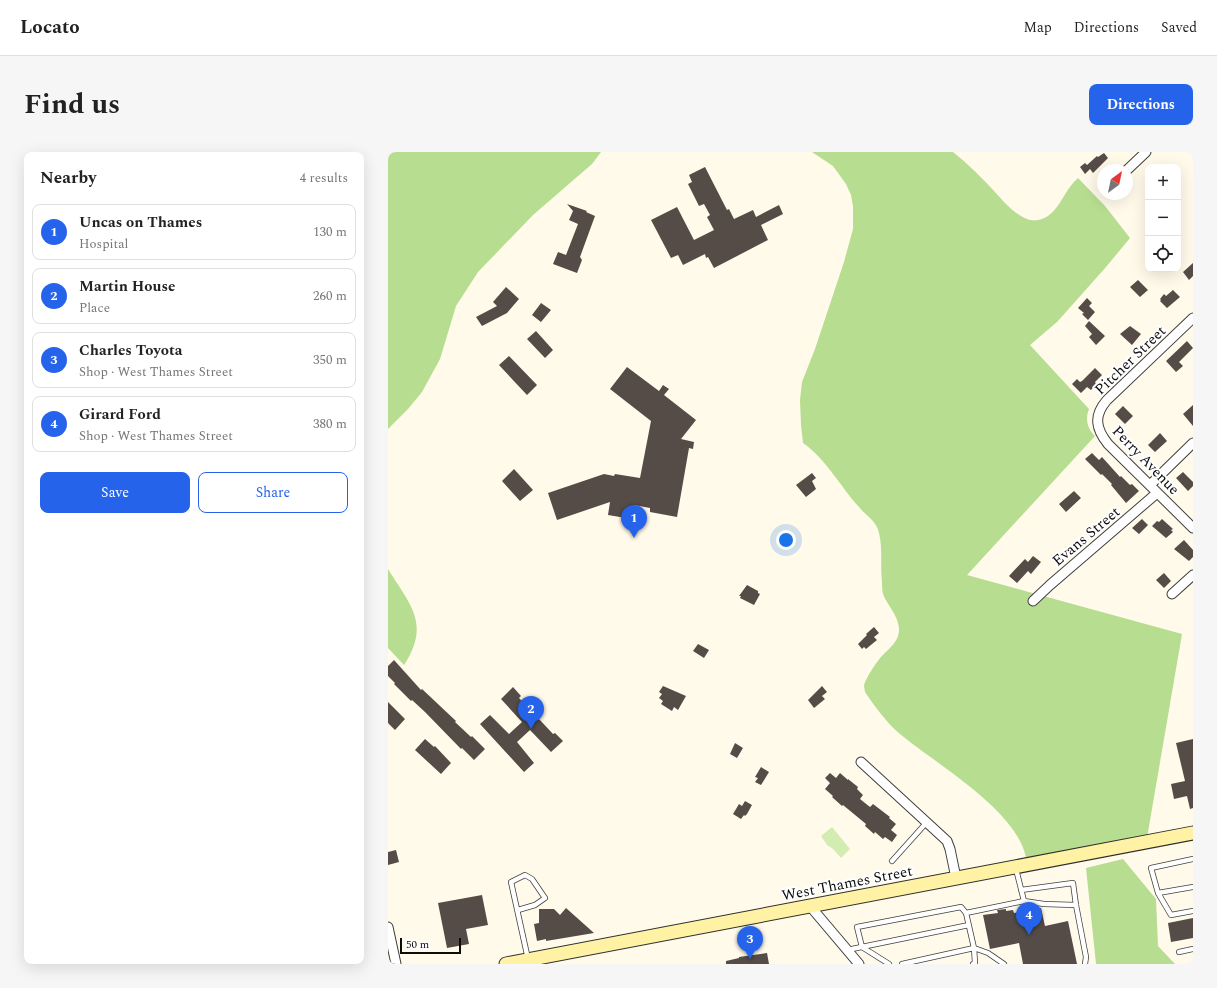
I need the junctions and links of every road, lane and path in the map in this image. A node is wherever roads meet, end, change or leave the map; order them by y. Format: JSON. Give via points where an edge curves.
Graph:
{"nodes":[{"id":1,"x":1146,"y":152,"type":"edge"},
{"id":2,"x":1133,"y":164,"type":"edge"},
{"id":3,"x":1193,"y":318,"type":"edge"},
{"id":4,"x":1098,"y":427,"type":"joint"},
{"id":5,"x":1193,"y":443,"type":"edge"},
{"id":6,"x":1150,"y":486,"type":"junction"},
{"id":7,"x":1157,"y":493,"type":"junction"},
{"id":8,"x":1193,"y":528,"type":"edge"},
{"id":9,"x":1193,"y":575,"type":"edge"},
{"id":10,"x":1172,"y":594,"type":"dead end"},
{"id":11,"x":1033,"y":601,"type":"dead end"},
{"id":12,"x":861,"y":762,"type":"dead end"},
{"id":13,"x":927,"y":822,"type":"junction"},
{"id":14,"x":1193,"y":833,"type":"edge"},
{"id":15,"x":1193,"y":859,"type":"edge"},
{"id":16,"x":892,"y":861,"type":"dead end"},
{"id":17,"x":1015,"y":867,"type":"junction"},
{"id":18,"x":956,"y":878,"type":"junction"},
{"id":19,"x":1193,"y":887,"type":"edge"},
{"id":20,"x":1021,"y":890,"type":"junction"},
{"id":21,"x":1158,"y":893,"type":"junction"},
{"id":22,"x":1024,"y":901,"type":"junction"},
{"id":23,"x":1076,"y":905,"type":"junction"},
{"id":24,"x":810,"y":906,"type":"junction"},
{"id":25,"x":518,"y":910,"type":"junction"},
{"id":26,"x":1193,"y":911,"type":"edge"},
{"id":27,"x":966,"y":913,"type":"junction"},
{"id":28,"x":969,"y":925,"type":"junction"},
{"id":29,"x":388,"y":927,"type":"edge"},
{"id":30,"x":862,"y":947,"type":"junction"},
{"id":31,"x":974,"y":948,"type":"junction"},
{"id":32,"x":1193,"y":949,"type":"edge"},
{"id":33,"x":847,"y":950,"type":"junction"},
{"id":34,"x":1179,"y":952,"type":"dead end"},
{"id":35,"x":528,"y":960,"type":"junction"},
{"id":36,"x":396,"y":964,"type":"edge"},
{"id":37,"x":506,"y":964,"type":"edge"},
{"id":38,"x":859,"y":964,"type":"edge"},
{"id":39,"x":889,"y":964,"type":"edge"},
{"id":40,"x":902,"y":964,"type":"edge"},
{"id":41,"x":973,"y":964,"type":"edge"},
{"id":42,"x":1004,"y":964,"type":"edge"},
{"id":43,"x":1085,"y":964,"type":"edge"}],
"edges":[{"from":1,"to":2,"type":"street"},
{"from":3,"to":4,"type":"street","name":"Pitcher Street","via":[[1104,403],[1099,412]]},
{"from":4,"to":6,"type":"street","name":"Perry Avenue","via":[[1108,444]]},
{"from":5,"to":6,"type":"street"},
{"from":6,"to":7,"type":"street","name":"Perry Avenue"},
{"from":7,"to":8,"type":"street","name":"Perry Avenue"},
{"from":7,"to":11,"type":"street","name":"Evans Street"},
{"from":9,"to":10,"type":"street"},
{"from":12,"to":13,"type":"street"},
{"from":13,"to":16,"type":"lane"},
{"from":13,"to":18,"type":"street","via":[[949,844]]},
{"from":14,"to":17,"type":"main road","name":"West Thames Street"},
{"from":15,"to":21,"type":"lane","via":[[1151,868]]},
{"from":17,"to":18,"type":"main road","name":"West Thames Street"},
{"from":17,"to":20,"type":"lane"},
{"from":18,"to":24,"type":"main road","name":"West Thames Street"},
{"from":19,"to":21,"type":"lane"},
{"from":20,"to":22,"type":"lane"},
{"from":20,"to":23,"type":"lane","via":[[1073,883]]},
{"from":21,"to":26,"type":"lane","via":[[1171,914]]},
{"from":22,"to":23,"type":"lane"},
{"from":22,"to":27,"type":"lane"},
{"from":23,"to":43,"type":"lane","via":[[1086,957]]},
{"from":24,"to":33,"type":"street"},
{"from":24,"to":35,"type":"main road","name":"West Thames Street"},
{"from":25,"to":25,"type":"lane","via":[[535,905],[545,898],[532,879],[525,875],[511,882]]},
{"from":25,"to":35,"type":"lane"},
{"from":27,"to":28,"type":"lane"},
{"from":27,"to":30,"type":"lane","via":[[961,908],[857,928]]},
{"from":28,"to":30,"type":"lane"},
{"from":28,"to":31,"type":"lane"},
{"from":29,"to":36,"type":"street"},
{"from":30,"to":33,"type":"lane"},
{"from":30,"to":39,"type":"lane"},
{"from":31,"to":40,"type":"lane"},
{"from":31,"to":41,"type":"lane"},
{"from":31,"to":42,"type":"lane","via":[[988,953]]},
{"from":32,"to":34,"type":"lane"},
{"from":33,"to":38,"type":"street"},
{"from":35,"to":37,"type":"main road","name":"West Thames Street"}]}
